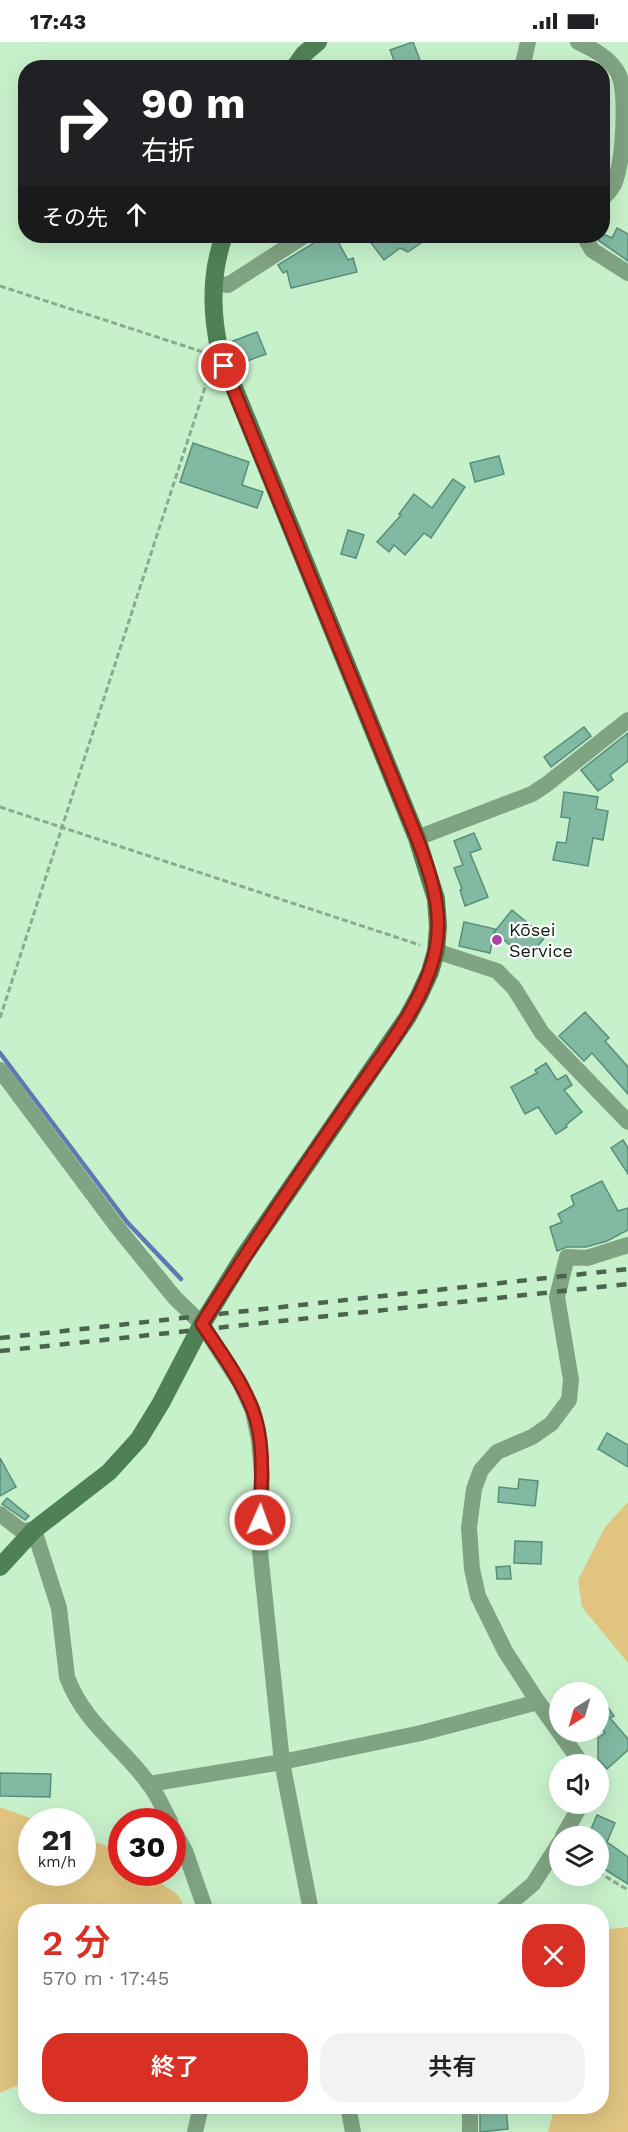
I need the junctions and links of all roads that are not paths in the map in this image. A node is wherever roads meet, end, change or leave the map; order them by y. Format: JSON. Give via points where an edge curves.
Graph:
{"nodes":[{"id":1,"x":528,"y":42,"type":"edge"},
{"id":2,"x":578,"y":42,"type":"edge"},
{"id":3,"x":524,"y":60,"type":"edge"},
{"id":4,"x":609,"y":60,"type":"edge"},
{"id":5,"x":610,"y":61,"type":"edge"},
{"id":6,"x":610,"y":189,"type":"edge"},
{"id":7,"x":222,"y":243,"type":"edge"},
{"id":8,"x":293,"y":243,"type":"edge"},
{"id":9,"x":588,"y":243,"type":"edge"},
{"id":10,"x":628,"y":273,"type":"edge"},
{"id":11,"x":213,"y":284,"type":"junction"},
{"id":12,"x":628,"y":720,"type":"edge"},
{"id":13,"x":417,"y":838,"type":"junction"},
{"id":14,"x":436,"y":951,"type":"junction"},
{"id":15,"x":0,"y":1070,"type":"edge"},
{"id":16,"x":628,"y":1122,"type":"edge"},
{"id":17,"x":628,"y":1245,"type":"edge"},
{"id":18,"x":202,"y":1324,"type":"junction"},
{"id":19,"x":0,"y":1514,"type":"edge"},
{"id":20,"x":34,"y":1530,"type":"junction"},
{"id":21,"x":0,"y":1567,"type":"edge"},
{"id":22,"x":538,"y":1702,"type":"junction"},
{"id":23,"x":575,"y":1754,"type":"edge"},
{"id":24,"x":282,"y":1762,"type":"junction"},
{"id":25,"x":149,"y":1784,"type":"junction"},
{"id":26,"x":163,"y":1808,"type":"edge"},
{"id":27,"x":186,"y":1854,"type":"edge"},
{"id":28,"x":549,"y":1859,"type":"edge"},
{"id":29,"x":204,"y":1904,"type":"edge"},
{"id":30,"x":309,"y":1904,"type":"edge"},
{"id":31,"x":509,"y":1904,"type":"edge"},
{"id":32,"x":199,"y":2114,"type":"edge"},
{"id":33,"x":350,"y":2114,"type":"edge"},
{"id":34,"x":470,"y":2114,"type":"edge"},
{"id":35,"x":195,"y":2132,"type":"edge"},
{"id":36,"x":353,"y":2132,"type":"edge"},
{"id":37,"x":470,"y":2132,"type":"edge"}],
"edges":[{"from":1,"to":3,"type":"street"},
{"from":2,"to":4,"type":"street"},
{"from":5,"to":6,"type":"street","via":[[625,95],[621,157],[616,182]]},
{"from":7,"to":11,"type":"street"},
{"from":8,"to":11,"type":"street","via":[[228,285]]},
{"from":9,"to":10,"type":"street","via":[[592,250]]},
{"from":11,"to":13,"type":"street","via":[[213,322],[222,359]]},
{"from":12,"to":13,"type":"street","via":[[532,794]]},
{"from":13,"to":14,"type":"street","via":[[436,898]]},
{"from":14,"to":16,"type":"street","via":[[497,971],[514,988],[542,1033]]},
{"from":14,"to":18,"type":"street","via":[[407,1018]]},
{"from":15,"to":18,"type":"street","via":[[118,1228],[175,1298]]},
{"from":17,"to":22,"type":"street","via":[[587,1258],[567,1257],[557,1297],[571,1380],[569,1400],[551,1424],[497,1452],[482,1470],[474,1489],[469,1528],[478,1596],[505,1651]]},
{"from":18,"to":20,"type":"street","via":[[139,1439],[109,1473]]},
{"from":18,"to":24,"type":"street","via":[[240,1383],[253,1411],[259,1441],[259,1542]]},
{"from":19,"to":20,"type":"street","via":[[22,1531]]},
{"from":20,"to":21,"type":"street"},
{"from":20,"to":25,"type":"street","via":[[59,1608],[71,1687],[91,1721]]},
{"from":22,"to":23,"type":"street"},
{"from":22,"to":24,"type":"street","via":[[421,1733]]},
{"from":24,"to":25,"type":"street"},
{"from":24,"to":30,"type":"street"},
{"from":25,"to":26,"type":"street"},
{"from":27,"to":29,"type":"street"},
{"from":28,"to":31,"type":"street","via":[[533,1884]]},
{"from":32,"to":35,"type":"street"},
{"from":33,"to":36,"type":"street"},
{"from":34,"to":37,"type":"street"}]}
